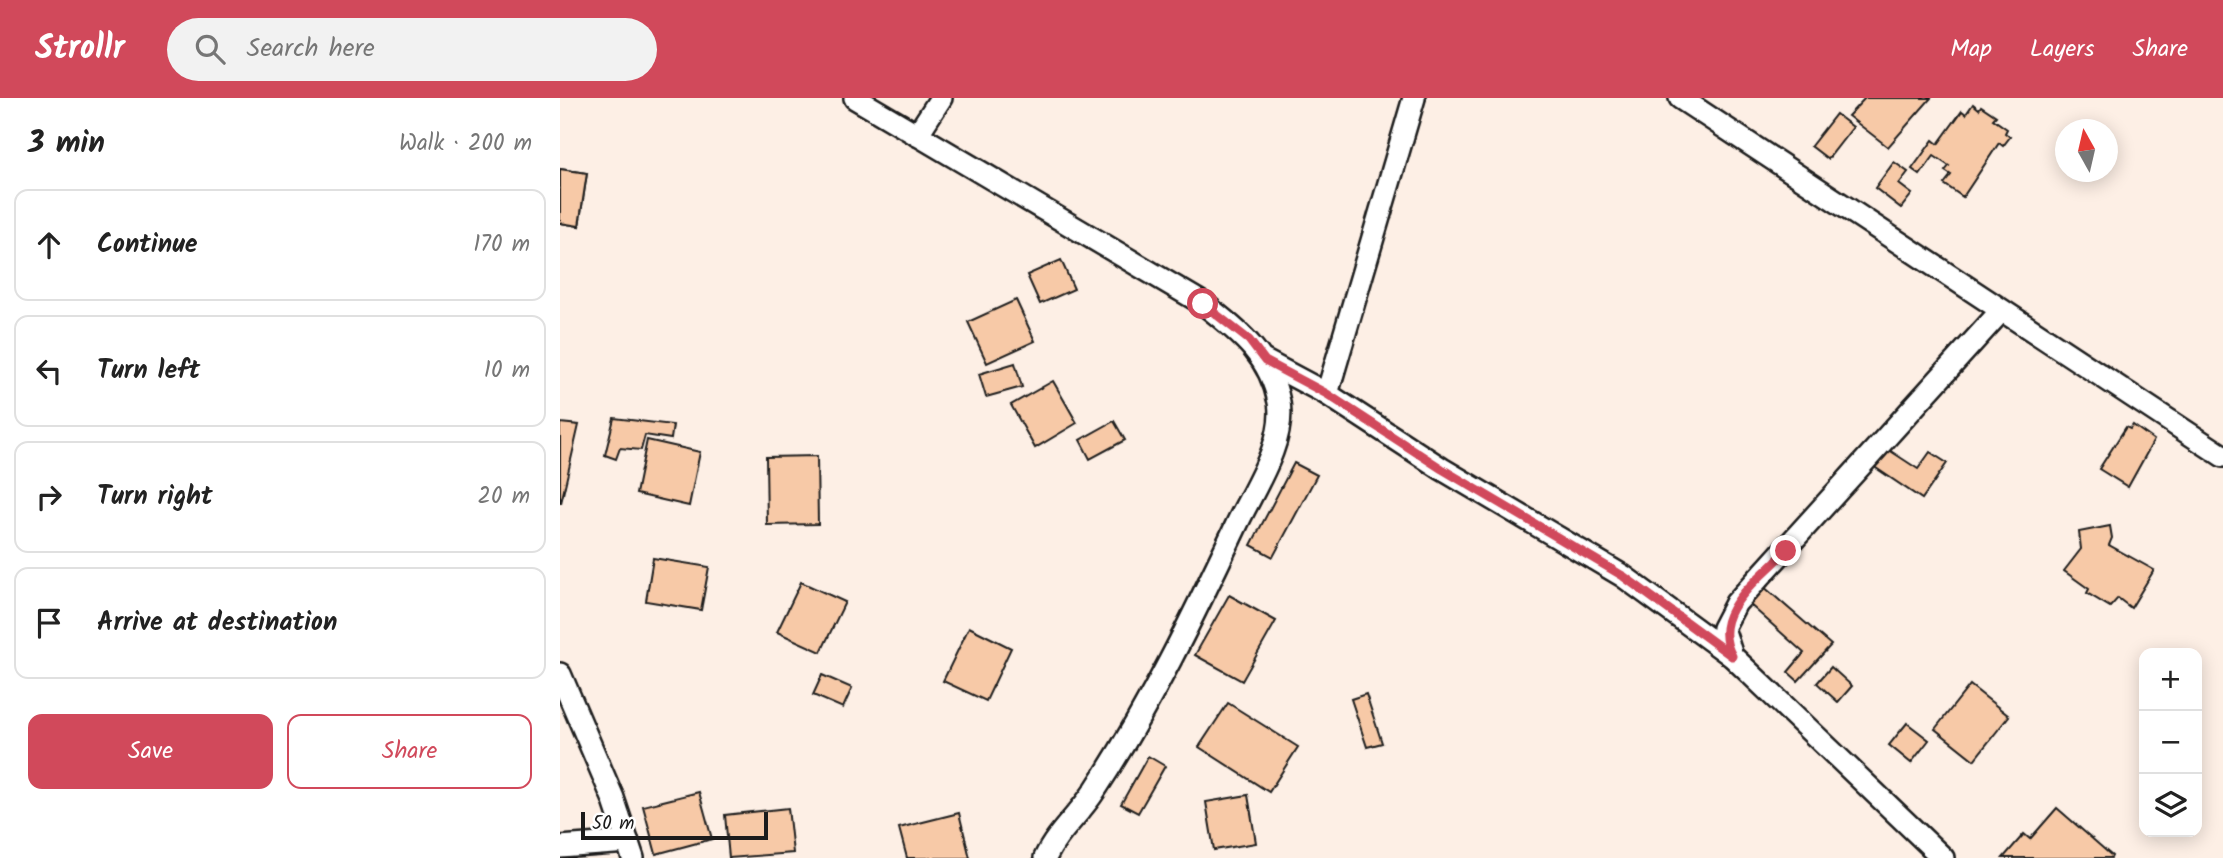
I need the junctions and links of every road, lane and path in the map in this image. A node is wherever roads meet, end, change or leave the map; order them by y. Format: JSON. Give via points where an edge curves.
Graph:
{"nodes":[{"id":1,"x":855,"y":98,"type":"edge"},
{"id":2,"x":941,"y":98,"type":"edge"},
{"id":3,"x":1414,"y":98,"type":"edge"},
{"id":4,"x":1680,"y":98,"type":"edge"},
{"id":5,"x":917,"y":135,"type":"junction"},
{"id":6,"x":2001,"y":311,"type":"junction"},
{"id":7,"x":1265,"y":361,"type":"junction"},
{"id":8,"x":1327,"y":394,"type":"junction"},
{"id":9,"x":2223,"y":456,"type":"edge"},
{"id":10,"x":1732,"y":656,"type":"junction"},
{"id":11,"x":560,"y":674,"type":"edge"},
{"id":12,"x":560,"y":847,"type":"edge"},
{"id":13,"x":631,"y":850,"type":"edge"},
{"id":14,"x":1045,"y":858,"type":"edge"},
{"id":15,"x":1943,"y":858,"type":"edge"}],
"edges":[{"from":1,"to":5,"type":"street"},
{"from":2,"to":5,"type":"street"},
{"from":3,"to":8,"type":"street"},
{"from":4,"to":6,"type":"street"},
{"from":5,"to":7,"type":"street","via":[[1203,304],[1249,340]]},
{"from":6,"to":9,"type":"street"},
{"from":6,"to":10,"type":"street","via":[[1737,603],[1723,628]]},
{"from":7,"to":8,"type":"street"},
{"from":7,"to":14,"type":"street","via":[[1280,405],[1271,450],[1167,670],[1094,792]]},
{"from":8,"to":10,"type":"street","via":[[1442,469],[1623,576]]},
{"from":10,"to":15,"type":"street"},
{"from":11,"to":13,"type":"street"},
{"from":12,"to":13,"type":"street"}]}
